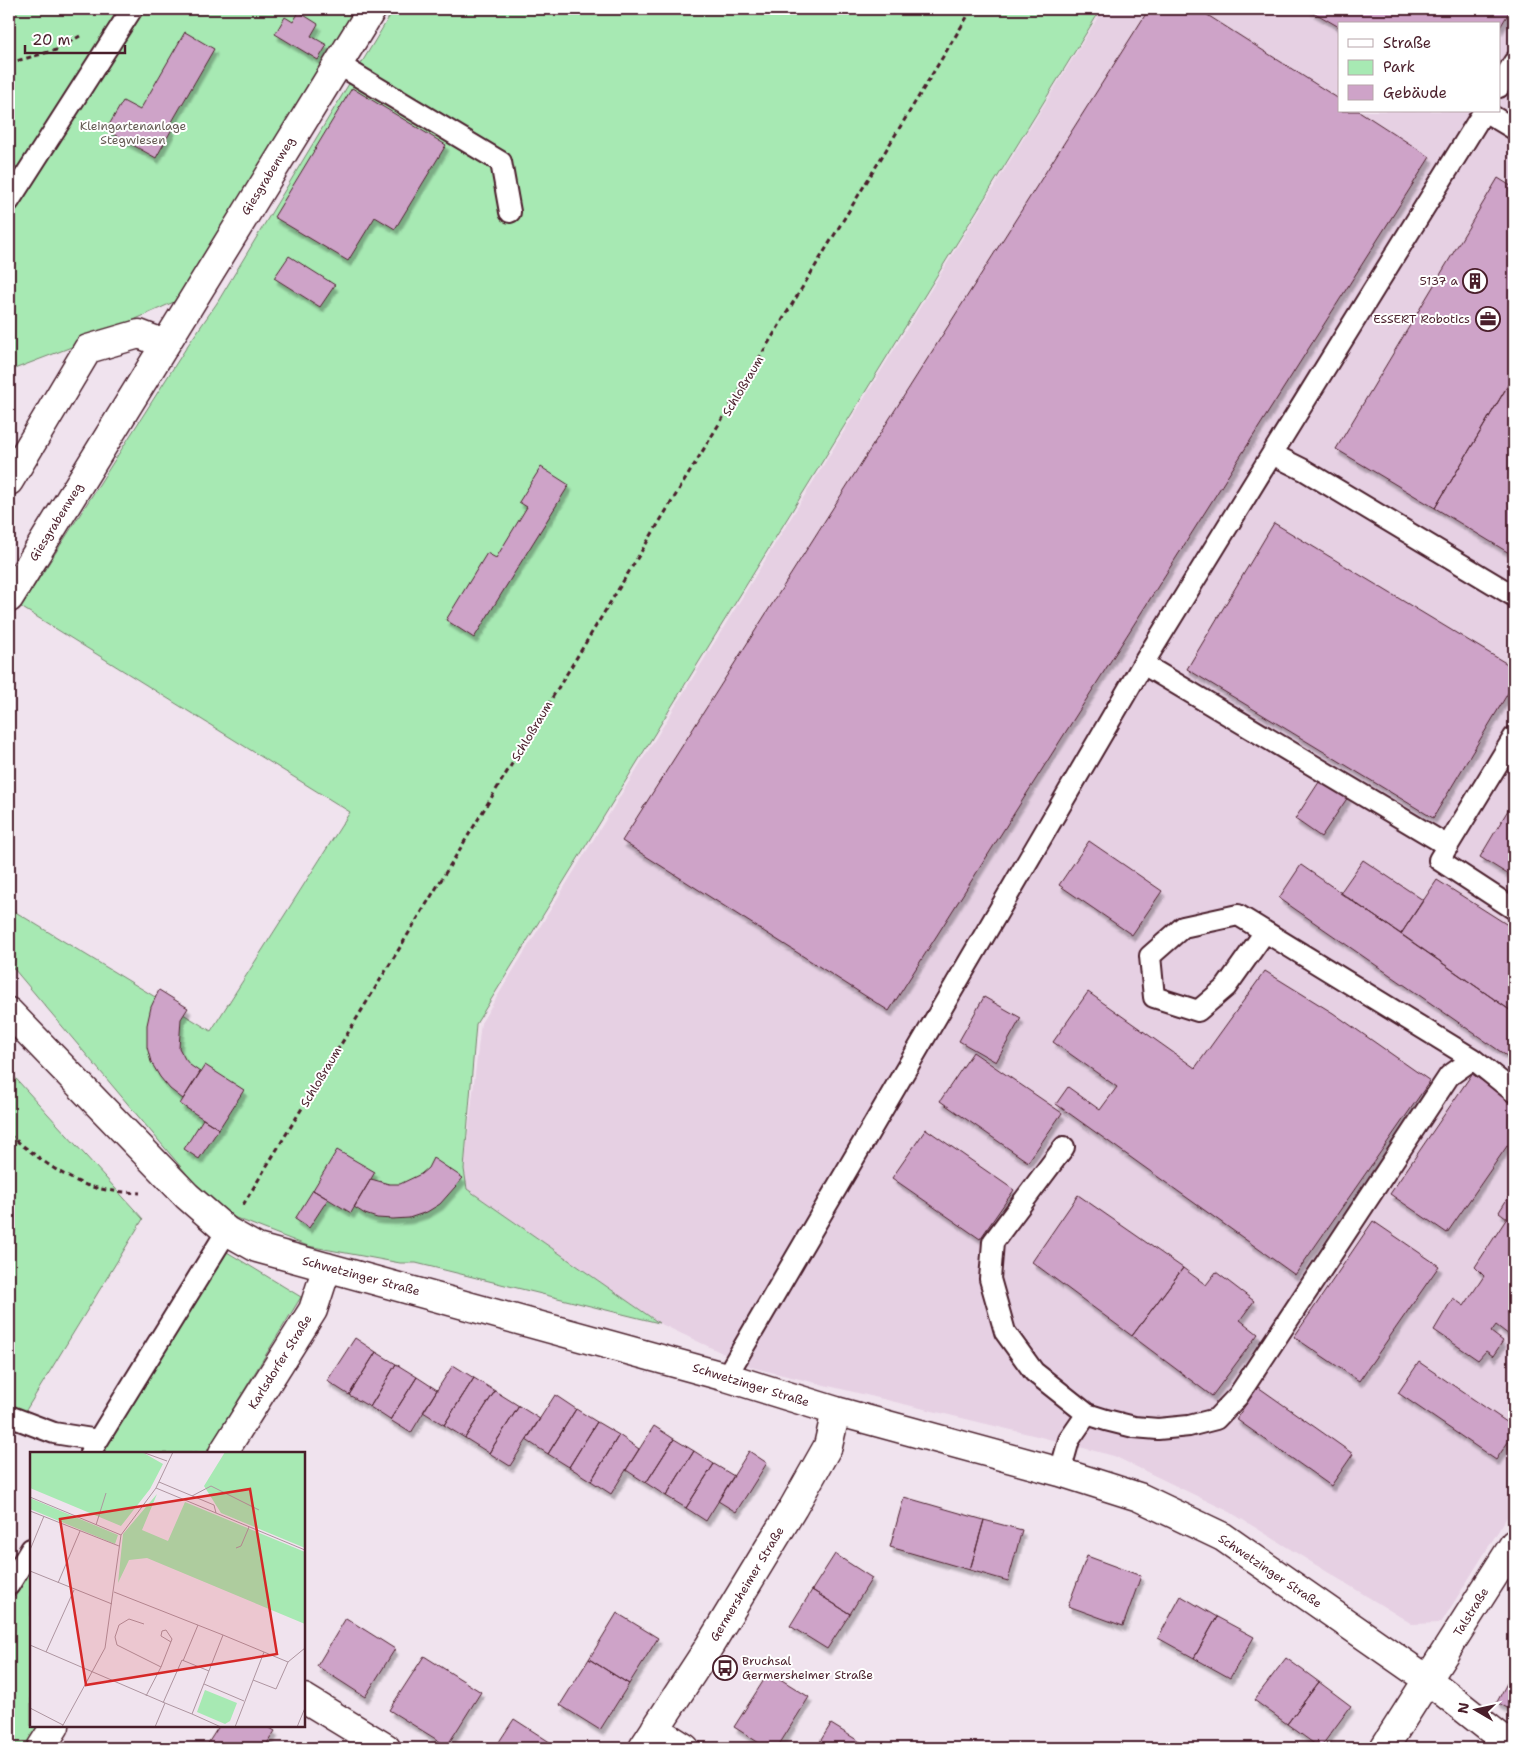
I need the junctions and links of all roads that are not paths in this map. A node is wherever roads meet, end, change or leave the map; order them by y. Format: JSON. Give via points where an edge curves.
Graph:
{"nodes":[{"id":1,"x":132,"y":9,"type":"edge"},
{"id":2,"x":372,"y":9,"type":"edge"},
{"id":3,"x":1514,"y":62,"type":"edge"},
{"id":4,"x":338,"y":64,"type":"junction"},
{"id":5,"x":1500,"y":84,"type":"edge"},
{"id":6,"x":1483,"y":112,"type":"edge"},
{"id":7,"x":1486,"y":112,"type":"edge"},
{"id":8,"x":1514,"y":129,"type":"edge"},
{"id":9,"x":9,"y":201,"type":"edge"},
{"id":10,"x":510,"y":212,"type":"dead end"},
{"id":11,"x":165,"y":344,"type":"junction"},
{"id":12,"x":1272,"y":454,"type":"junction"},
{"id":13,"x":9,"y":481,"type":"edge"},
{"id":14,"x":1514,"y":596,"type":"edge"},
{"id":15,"x":9,"y":598,"type":"edge"},
{"id":16,"x":1143,"y":664,"type":"junction"},
{"id":17,"x":1514,"y":737,"type":"edge"},
{"id":18,"x":1448,"y":846,"type":"junction"},
{"id":19,"x":1514,"y":909,"type":"edge"},
{"id":20,"x":1265,"y":932,"type":"junction"},
{"id":21,"x":9,"y":1012,"type":"edge"},
{"id":22,"x":1473,"y":1058,"type":"junction"},
{"id":23,"x":1514,"y":1092,"type":"edge"},
{"id":24,"x":1064,"y":1147,"type":"dead end"},
{"id":25,"x":227,"y":1231,"type":"junction"},
{"id":26,"x":327,"y":1267,"type":"junction"},
{"id":27,"x":726,"y":1377,"type":"junction"},
{"id":28,"x":836,"y":1411,"type":"junction"},
{"id":29,"x":1087,"y":1414,"type":"junction"},
{"id":30,"x":9,"y":1416,"type":"edge"},
{"id":31,"x":94,"y":1447,"type":"edge"},
{"id":32,"x":225,"y":1452,"type":"edge"},
{"id":33,"x":1060,"y":1472,"type":"junction"},
{"id":34,"x":1514,"y":1544,"type":"edge"},
{"id":35,"x":30,"y":1551,"type":"edge"},
{"id":36,"x":9,"y":1585,"type":"edge"},
{"id":37,"x":1428,"y":1680,"type":"junction"},
{"id":38,"x":305,"y":1699,"type":"edge"},
{"id":39,"x":54,"y":1727,"type":"edge"},
{"id":40,"x":649,"y":1738,"type":"edge"},
{"id":41,"x":41,"y":1748,"type":"edge"},
{"id":42,"x":386,"y":1748,"type":"edge"},
{"id":43,"x":685,"y":1748,"type":"edge"},
{"id":44,"x":1384,"y":1748,"type":"edge"},
{"id":45,"x":1514,"y":1748,"type":"edge"}],
"edges":[{"from":1,"to":9,"type":"lane"},
{"from":2,"to":4,"type":"street","name":"Giesgrabenweg"},
{"from":3,"to":5,"type":"lane"},
{"from":4,"to":10,"type":"lane","via":[[501,162]]},
{"from":4,"to":11,"type":"street","name":"Giesgrabenweg"},
{"from":6,"to":12,"type":"lane"},
{"from":7,"to":8,"type":"lane"},
{"from":11,"to":13,"type":"street","via":[[139,334],[88,349]]},
{"from":11,"to":15,"type":"street","name":"Giesgrabenweg"},
{"from":12,"to":14,"type":"lane"},
{"from":12,"to":16,"type":"lane"},
{"from":16,"to":18,"type":"lane"},
{"from":16,"to":27,"type":"lane"},
{"from":17,"to":18,"type":"lane"},
{"from":18,"to":19,"type":"lane","via":[[1439,860]]},
{"from":20,"to":20,"type":"lane","via":[[1238,915],[1183,927],[1150,956],[1154,997],[1198,1011],[1226,987]]},
{"from":20,"to":22,"type":"lane"},
{"from":21,"to":25,"type":"street","name":"Schwetzinger Straße","via":[[187,1196]]},
{"from":22,"to":23,"type":"lane"},
{"from":22,"to":29,"type":"lane","via":[[1449,1076],[1238,1396],[1216,1420],[1158,1429],[1134,1427]]},
{"from":24,"to":29,"type":"lane","via":[[993,1242],[990,1279],[1005,1332],[1034,1372]]},
{"from":25,"to":26,"type":"street","name":"Schwetzinger Straße","via":[[257,1248]]},
{"from":25,"to":31,"type":"lane"},
{"from":26,"to":27,"type":"street","name":"Schwetzinger Straße"},
{"from":26,"to":32,"type":"street","name":"Karlsdorfer Straße","via":[[313,1310]]},
{"from":27,"to":28,"type":"street","name":"Schwetzinger Straße"},
{"from":28,"to":33,"type":"street","name":"Schwetzinger Straße"},
{"from":28,"to":40,"type":"street","name":"Germersheimer Straße","via":[[828,1446],[794,1508]]},
{"from":29,"to":33,"type":"lane","via":[[1069,1440]]},
{"from":30,"to":31,"type":"lane"},
{"from":33,"to":37,"type":"street","name":"Schwetzinger Straße","via":[[1139,1497],[1223,1537]]},
{"from":34,"to":37,"type":"street","name":"Talstraße"},
{"from":35,"to":36,"type":"lane"},
{"from":37,"to":44,"type":"street","name":"Talstraße"},
{"from":37,"to":45,"type":"street","name":"Schwetzinger Straße"},
{"from":38,"to":42,"type":"street"},
{"from":39,"to":41,"type":"street"},
{"from":40,"to":43,"type":"street"}]}
